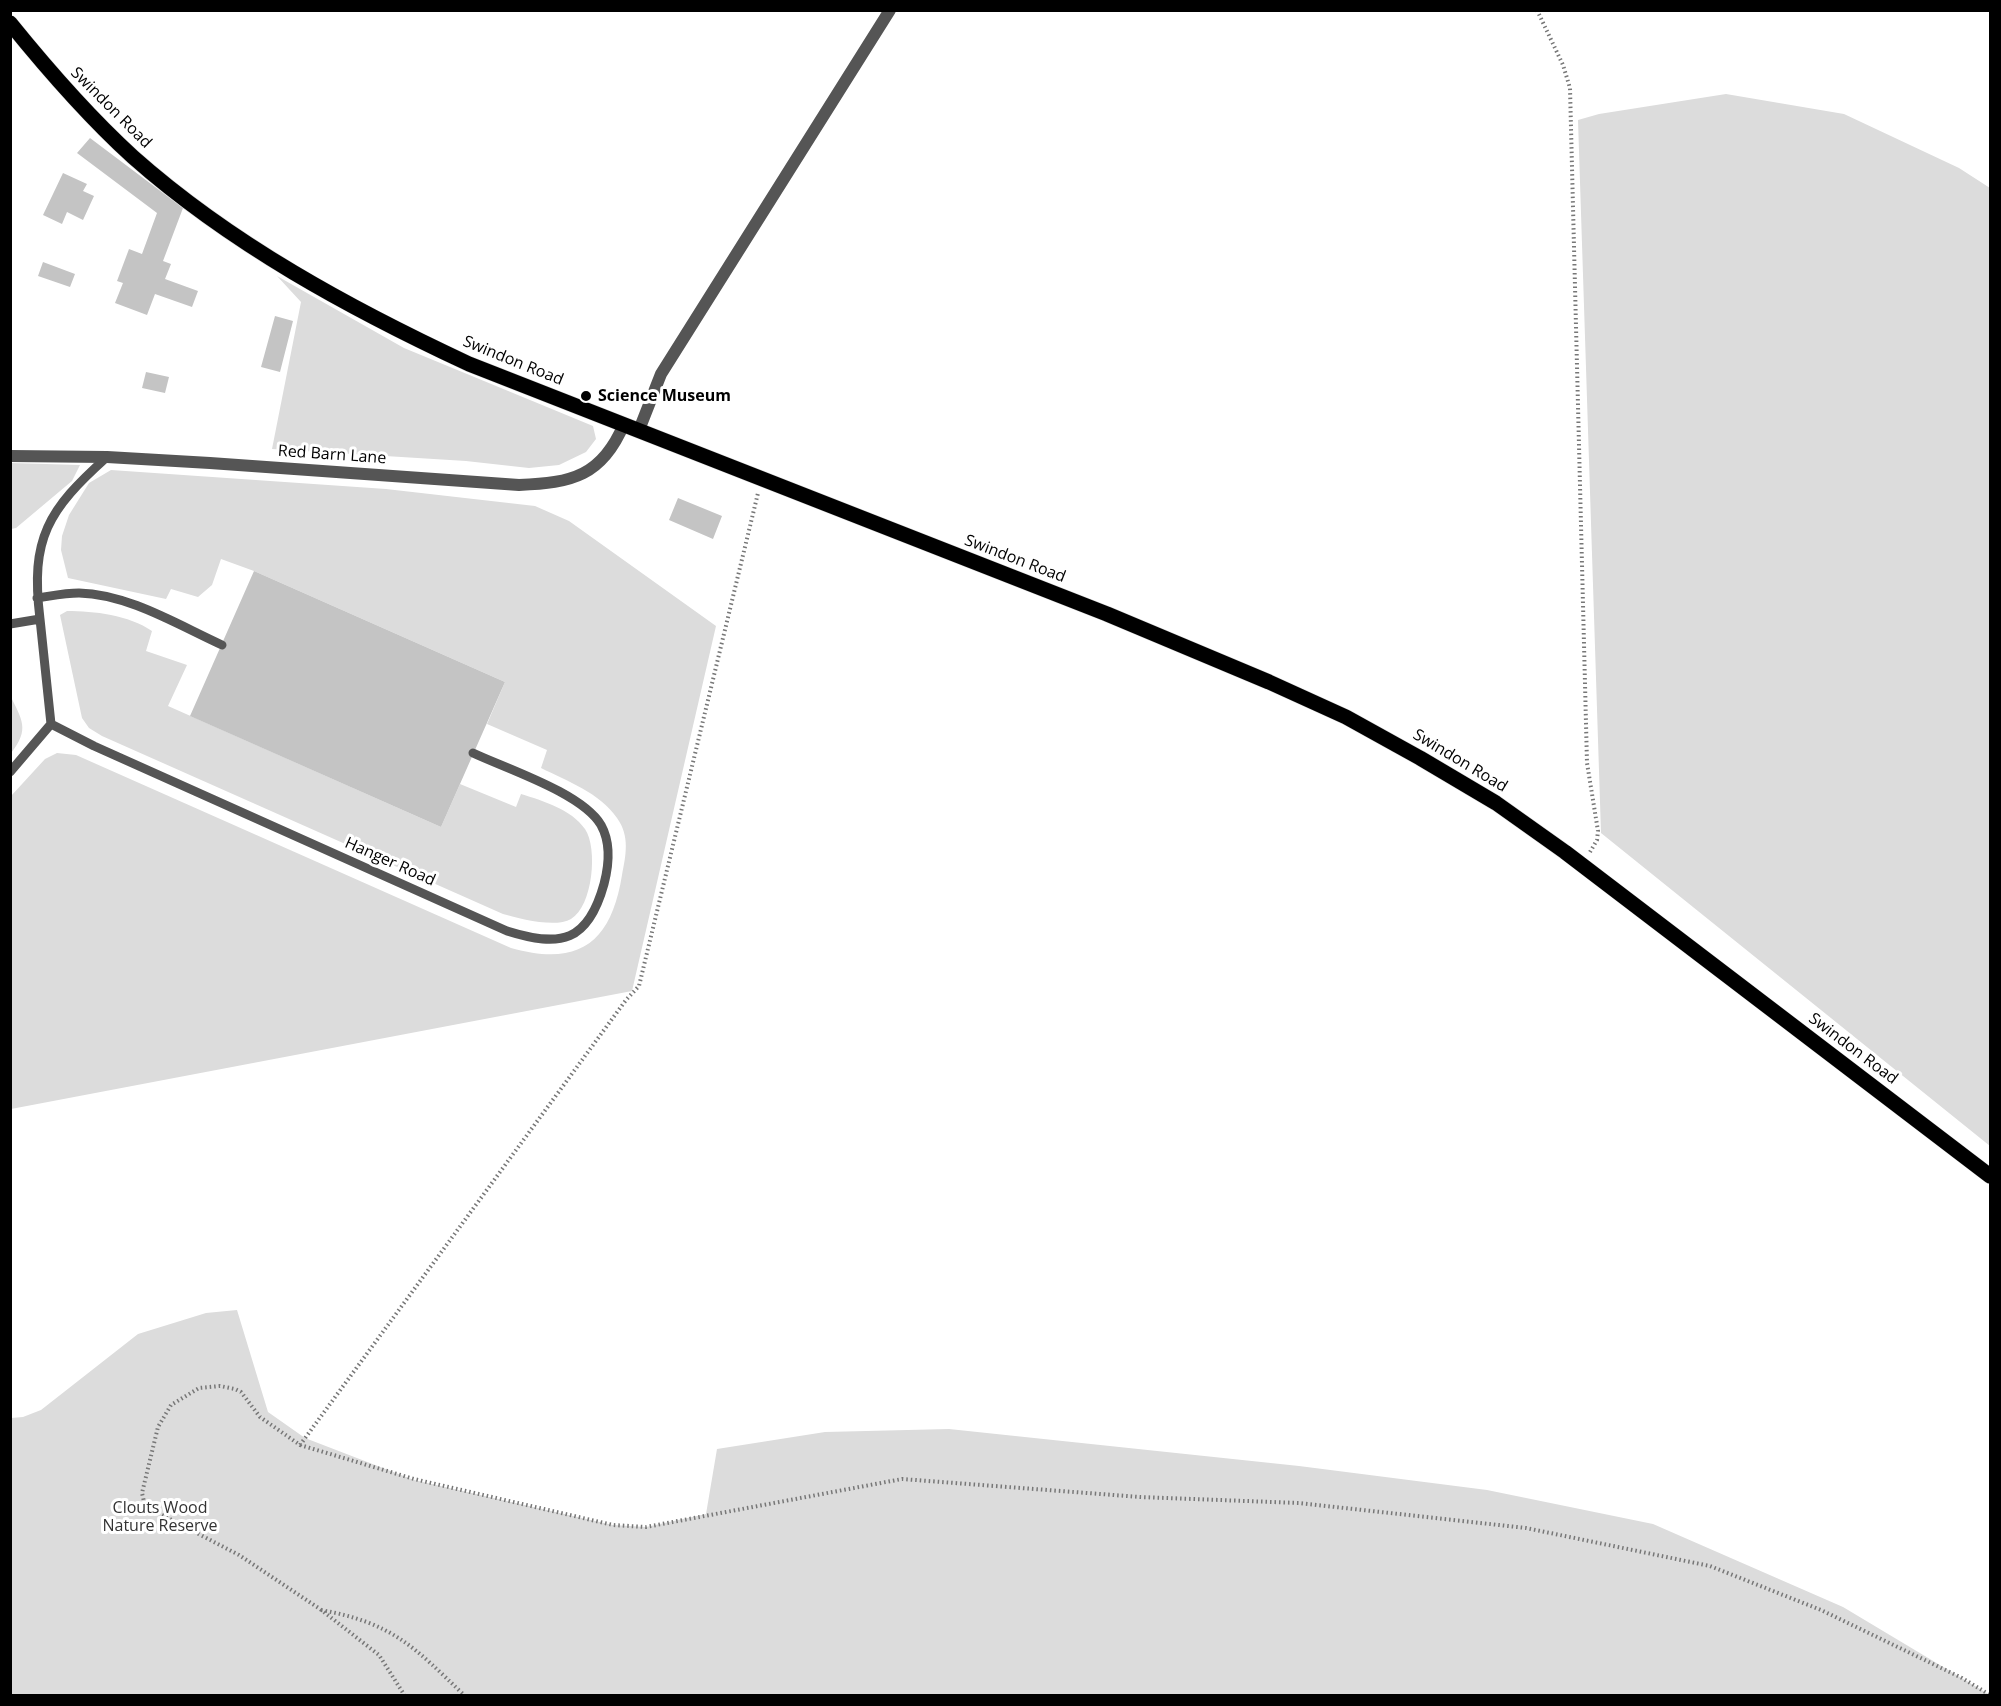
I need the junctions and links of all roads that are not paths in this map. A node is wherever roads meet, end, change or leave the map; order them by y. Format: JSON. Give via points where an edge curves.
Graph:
{"nodes":[{"id":1,"x":890,"y":10,"type":"edge"},
{"id":2,"x":10,"y":22,"type":"edge"},
{"id":3,"x":624,"y":424,"type":"junction"},
{"id":4,"x":639,"y":430,"type":"junction"},
{"id":5,"x":10,"y":456,"type":"edge"},
{"id":6,"x":107,"y":457,"type":"junction"},
{"id":7,"x":37,"y":598,"type":"junction"},
{"id":8,"x":40,"y":619,"type":"junction"},
{"id":9,"x":10,"y":624,"type":"edge"},
{"id":10,"x":222,"y":645,"type":"dead end"},
{"id":11,"x":51,"y":724,"type":"junction"},
{"id":12,"x":473,"y":753,"type":"dead end"},
{"id":13,"x":10,"y":772,"type":"edge"},
{"id":14,"x":1990,"y":1176,"type":"edge"}],
"edges":[{"from":1,"to":4,"type":"street","via":[[661,374]]},
{"from":2,"to":3,"type":"main road","name":"Swindon Road","via":[[64,88],[112,137],[162,181],[237,236],[402,333],[469,364]]},
{"from":3,"to":4,"type":"main road","name":"Swindon Road"},
{"from":3,"to":6,"type":"street","name":"Red Barn Lane","via":[[609,453],[591,469],[560,483],[519,485]]},
{"from":4,"to":14,"type":"main road","name":"Swindon Road","via":[[1107,614],[1346,717],[1496,803]]},
{"from":5,"to":6,"type":"street","name":"Red Barn Lane"},
{"from":6,"to":7,"type":"lane","via":[[68,494],[45,529],[39,547]]},
{"from":7,"to":8,"type":"lane"},
{"from":7,"to":10,"type":"lane","via":[[79,593],[102,596],[142,609]]},
{"from":8,"to":9,"type":"lane"},
{"from":8,"to":11,"type":"lane"},
{"from":11,"to":12,"type":"lane","name":"Hanger Road","via":[[507,931],[541,939],[580,931],[597,908],[608,869],[606,839],[600,825],[581,805]]},
{"from":11,"to":13,"type":"lane"}]}
